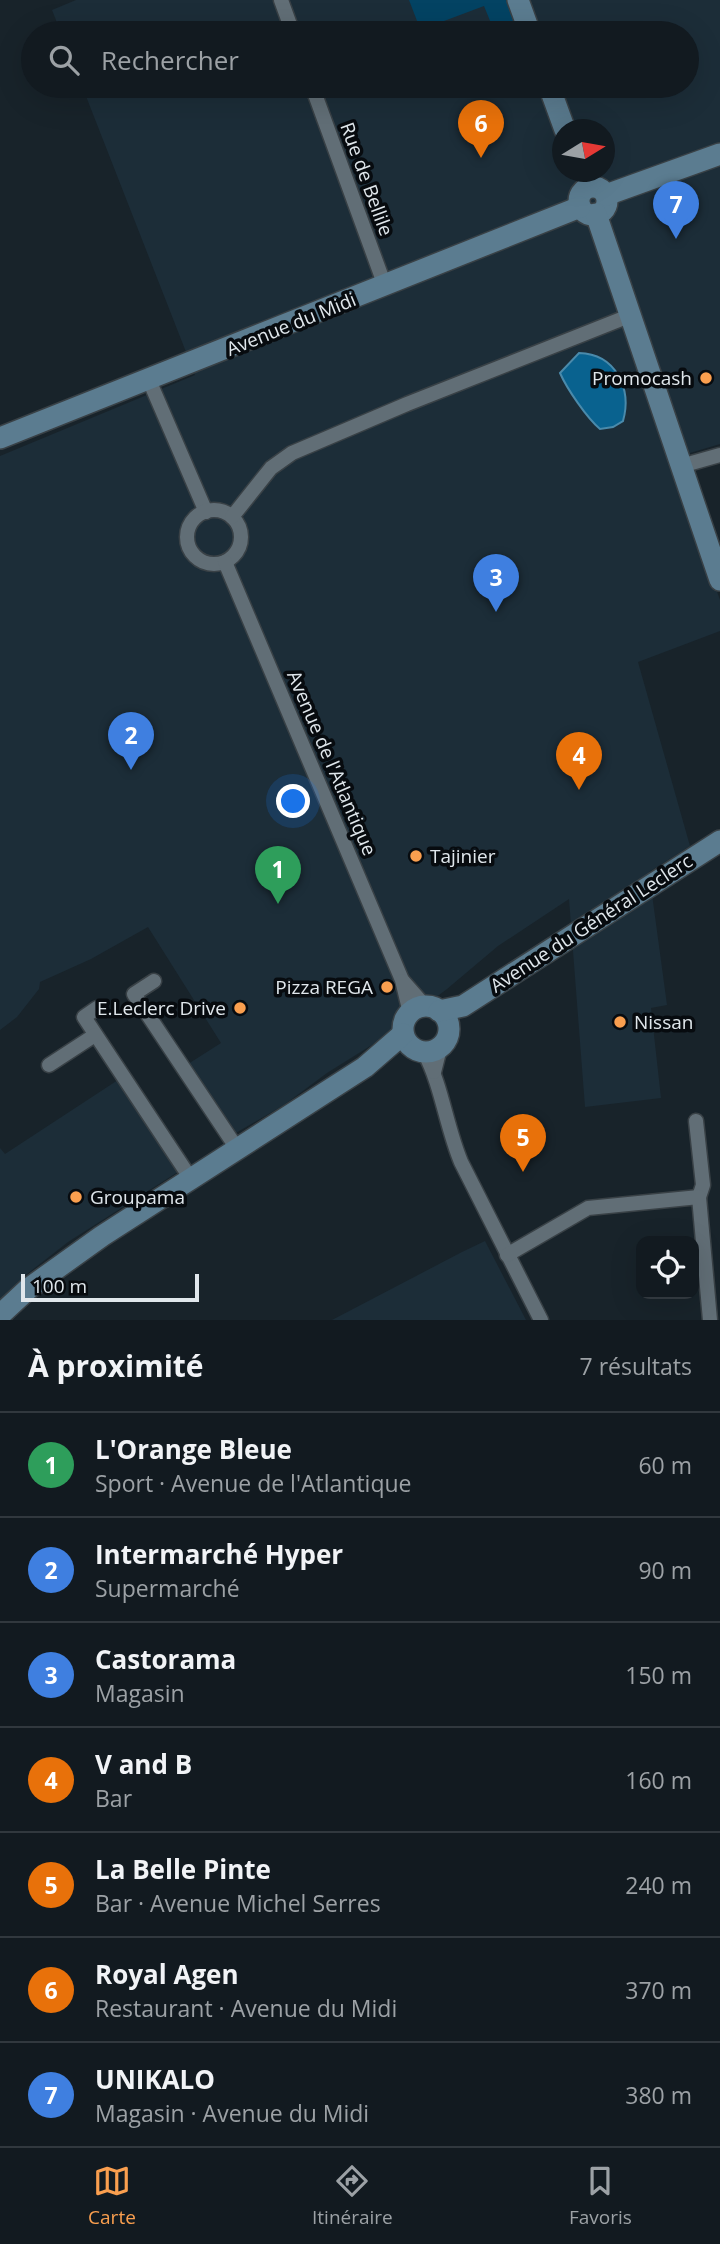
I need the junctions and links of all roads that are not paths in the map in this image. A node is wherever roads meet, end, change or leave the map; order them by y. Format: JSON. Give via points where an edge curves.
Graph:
{"nodes":[{"id":1,"x":281,"y":0,"type":"edge"},
{"id":2,"x":518,"y":0,"type":"edge"},
{"id":3,"x":289,"y":21,"type":"edge"},
{"id":4,"x":526,"y":21,"type":"edge"},
{"id":5,"x":316,"y":98,"type":"edge"},
{"id":6,"x":554,"y":98,"type":"edge"},
{"id":7,"x":561,"y":119,"type":"edge"},
{"id":8,"x":720,"y":154,"type":"edge"},
{"id":9,"x":590,"y":195,"type":"edge"},
{"id":10,"x":385,"y":286,"type":"junction"},
{"id":11,"x":629,"y":316,"type":"junction"},
{"id":12,"x":149,"y":380,"type":"junction"},
{"id":13,"x":0,"y":438,"type":"edge"},
{"id":14,"x":720,"y":455,"type":"edge"},
{"id":15,"x":681,"y":466,"type":"junction"},
{"id":16,"x":206,"y":512,"type":"junction"},
{"id":17,"x":232,"y":517,"type":"junction"},
{"id":18,"x":225,"y":562,"type":"junction"},
{"id":19,"x":720,"y":580,"type":"edge"},
{"id":20,"x":720,"y":841,"type":"edge"},
{"id":21,"x":154,"y":981,"type":"dead end"},
{"id":22,"x":97,"y":1008,"type":"dead end"},
{"id":23,"x":425,"y":1030,"type":"junction"},
{"id":24,"x":95,"y":1035,"type":"junction"},
{"id":25,"x":50,"y":1065,"type":"dead end"},
{"id":26,"x":696,"y":1121,"type":"dead end"},
{"id":27,"x":238,"y":1150,"type":"junction"},
{"id":28,"x":191,"y":1179,"type":"junction"},
{"id":29,"x":699,"y":1197,"type":"junction"},
{"id":30,"x":506,"y":1255,"type":"junction"},
{"id":31,"x":0,"y":1315,"type":"edge"},
{"id":32,"x":541,"y":1320,"type":"edge"},
{"id":33,"x":710,"y":1320,"type":"edge"}],
"edges":[{"from":1,"to":3,"type":"street"},
{"from":2,"to":4,"type":"street"},
{"from":5,"to":10,"type":"street","name":"Rue de Bellile"},
{"from":6,"to":7,"type":"street"},
{"from":8,"to":9,"type":"street","name":"Avenue du Midi"},
{"from":9,"to":10,"type":"street","name":"Avenue du Midi"},
{"from":9,"to":11,"type":"street"},
{"from":10,"to":12,"type":"street","name":"Avenue du Midi"},
{"from":11,"to":15,"type":"street"},
{"from":11,"to":17,"type":"street","via":[[292,453],[271,468]]},
{"from":12,"to":13,"type":"street","name":"Avenue du Midi"},
{"from":12,"to":16,"type":"street"},
{"from":14,"to":15,"type":"street"},
{"from":15,"to":19,"type":"street"},
{"from":16,"to":17,"type":"street"},
{"from":16,"to":18,"type":"street","via":[[190,526],[190,549],[209,564]]},
{"from":17,"to":18,"type":"street","via":[[241,541]]},
{"from":18,"to":23,"type":"street","name":"Avenue de l'Atlantique"},
{"from":20,"to":23,"type":"street","name":"Avenue du Général Leclerc"},
{"from":21,"to":27,"type":"street","via":[[134,994]]},
{"from":22,"to":24,"type":"street","via":[[84,1017]]},
{"from":23,"to":27,"type":"street","name":"Avenue du Général Leclerc"},
{"from":23,"to":30,"type":"street","via":[[457,1152]]},
{"from":24,"to":25,"type":"street"},
{"from":24,"to":28,"type":"street"},
{"from":26,"to":29,"type":"street","via":[[703,1185]]},
{"from":27,"to":28,"type":"street","name":"Avenue du Général Leclerc"},
{"from":28,"to":31,"type":"street","name":"Avenue du Général Leclerc","via":[[102,1236]]},
{"from":29,"to":30,"type":"street","via":[[588,1208]]},
{"from":29,"to":33,"type":"street"},
{"from":30,"to":32,"type":"street"}]}
